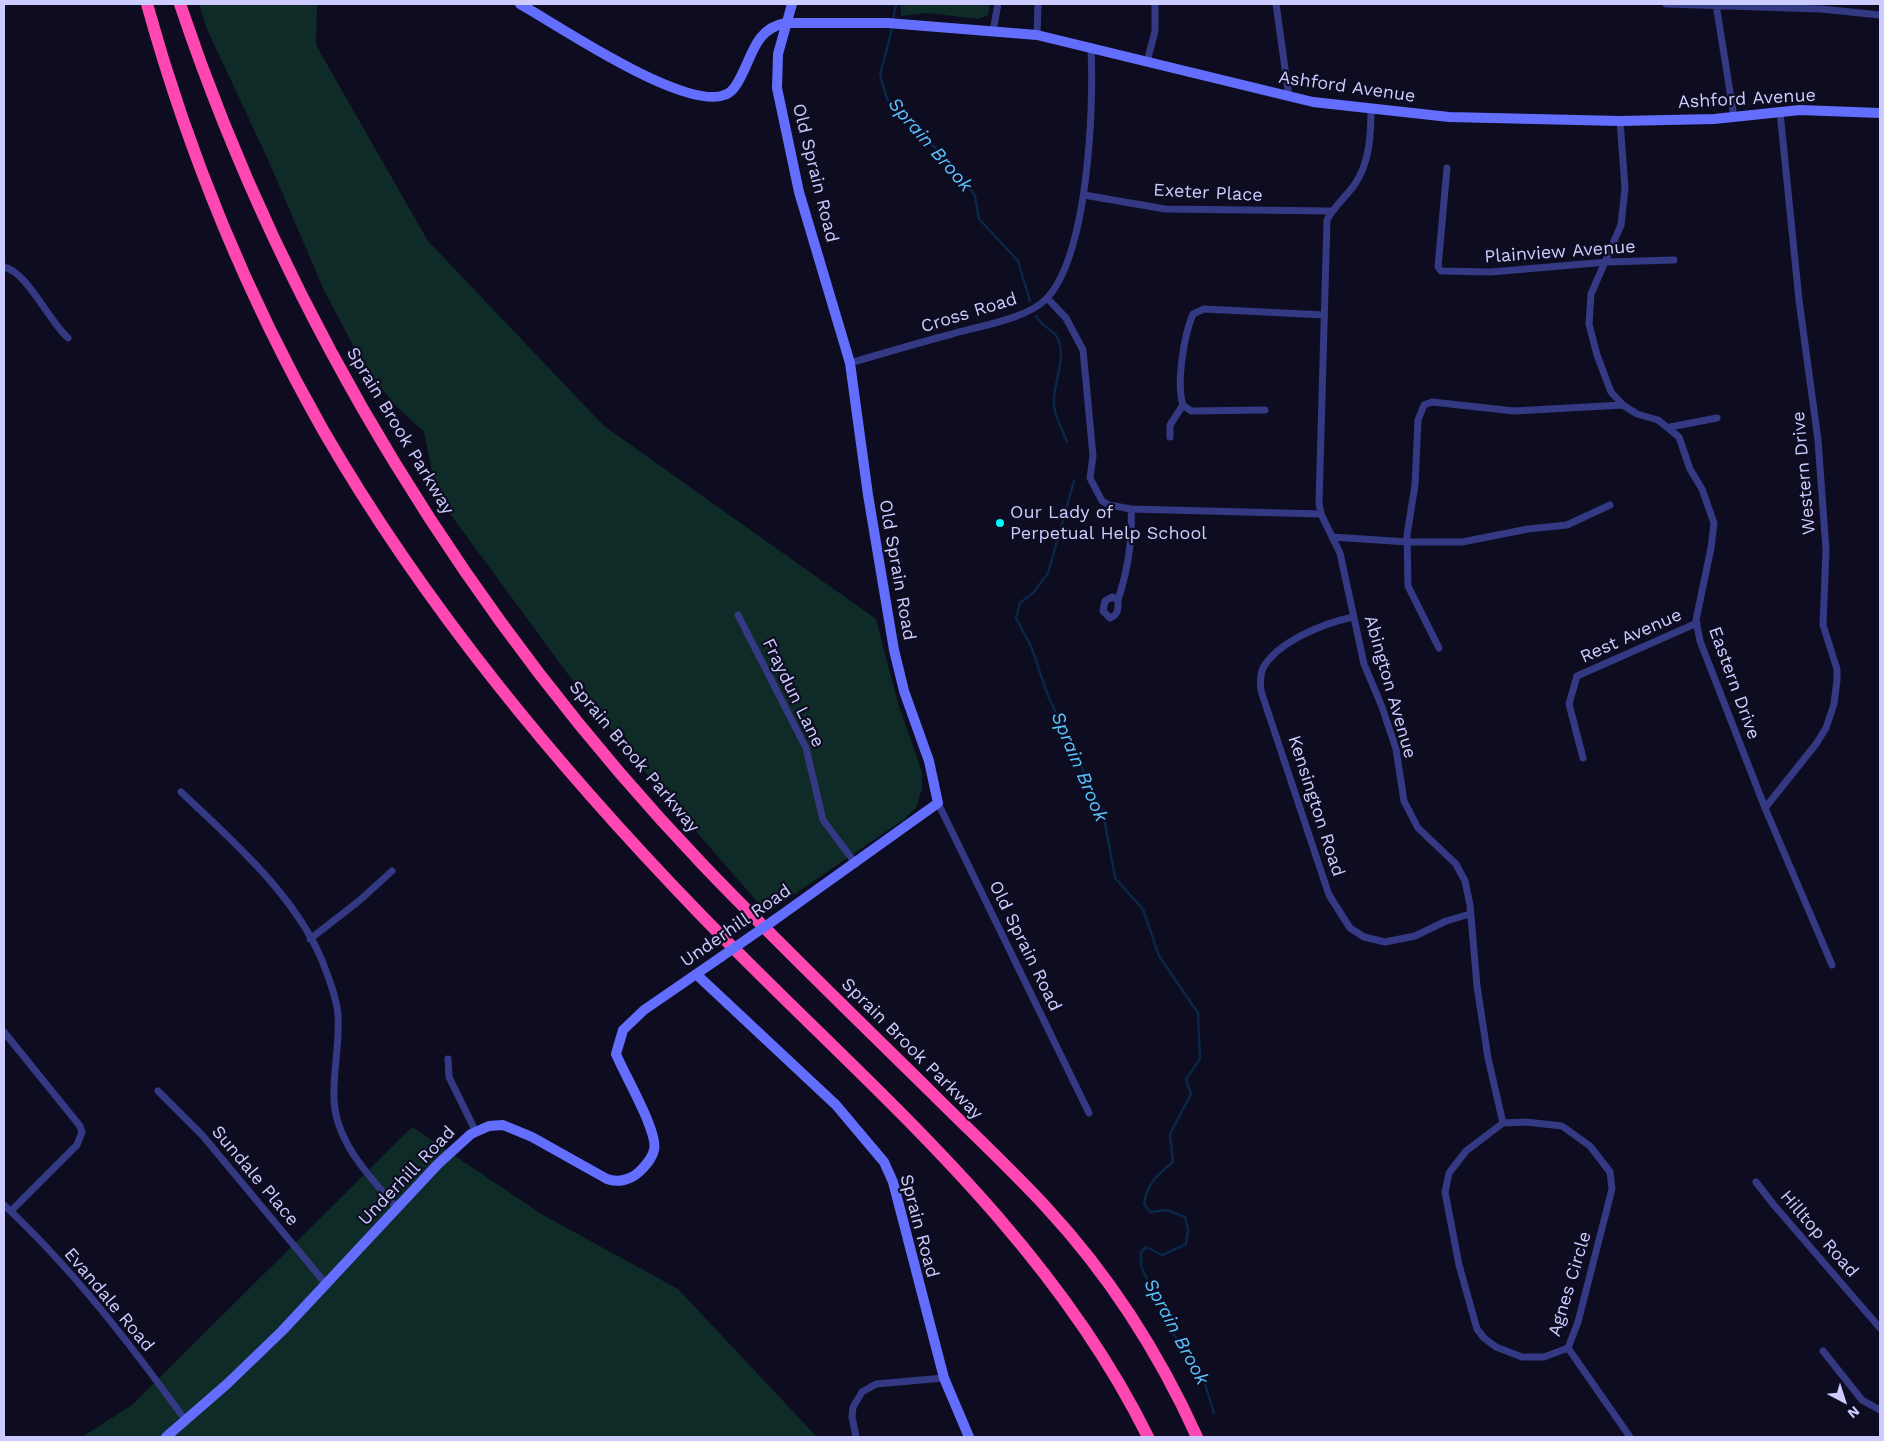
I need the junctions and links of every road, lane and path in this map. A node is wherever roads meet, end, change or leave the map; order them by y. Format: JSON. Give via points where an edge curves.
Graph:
{"nodes":[{"id":1,"x":147,"y":4,"type":"edge"},
{"id":2,"x":180,"y":4,"type":"edge"},
{"id":3,"x":520,"y":4,"type":"edge"},
{"id":4,"x":792,"y":4,"type":"edge"},
{"id":5,"x":998,"y":4,"type":"edge"},
{"id":6,"x":1038,"y":4,"type":"edge"},
{"id":7,"x":1155,"y":4,"type":"edge"},
{"id":8,"x":1276,"y":4,"type":"edge"},
{"id":9,"x":1666,"y":4,"type":"edge"},
{"id":10,"x":1716,"y":5,"type":"edge"},
{"id":11,"x":1880,"y":15,"type":"edge"},
{"id":12,"x":786,"y":23,"type":"junction"},
{"id":13,"x":993,"y":31,"type":"junction"},
{"id":14,"x":1037,"y":35,"type":"junction"},
{"id":15,"x":1091,"y":49,"type":"junction"},
{"id":16,"x":1147,"y":62,"type":"junction"},
{"id":17,"x":1289,"y":97,"type":"junction"},
{"id":18,"x":1371,"y":108,"type":"junction"},
{"id":19,"x":1780,"y":112,"type":"junction"},
{"id":20,"x":1880,"y":113,"type":"edge"},
{"id":21,"x":1734,"y":117,"type":"junction"},
{"id":22,"x":1620,"y":121,"type":"junction"},
{"id":23,"x":1447,"y":168,"type":"dead end"},
{"id":24,"x":1084,"y":196,"type":"junction"},
{"id":25,"x":1331,"y":212,"type":"junction"},
{"id":26,"x":1674,"y":260,"type":"dead end"},
{"id":27,"x":1607,"y":262,"type":"junction"},
{"id":28,"x":4,"y":267,"type":"edge"},
{"id":29,"x":1047,"y":298,"type":"junction"},
{"id":30,"x":1324,"y":315,"type":"junction"},
{"id":31,"x":68,"y":338,"type":"dead end"},
{"id":32,"x":850,"y":363,"type":"junction"},
{"id":33,"x":1184,"y":405,"type":"junction"},
{"id":34,"x":1624,"y":405,"type":"junction"},
{"id":35,"x":1265,"y":410,"type":"dead end"},
{"id":36,"x":1717,"y":418,"type":"dead end"},
{"id":37,"x":1670,"y":427,"type":"junction"},
{"id":38,"x":1170,"y":437,"type":"dead end"},
{"id":39,"x":1610,"y":504,"type":"dead end"},
{"id":40,"x":1131,"y":509,"type":"junction"},
{"id":41,"x":1321,"y":514,"type":"junction"},
{"id":42,"x":1332,"y":537,"type":"junction"},
{"id":43,"x":1408,"y":542,"type":"junction"},
{"id":44,"x":1118,"y":600,"type":"dead end"},
{"id":45,"x":738,"y":615,"type":"dead end"},
{"id":46,"x":1353,"y":616,"type":"junction"},
{"id":47,"x":1697,"y":623,"type":"junction"},
{"id":48,"x":1439,"y":648,"type":"dead end"},
{"id":49,"x":1583,"y":758,"type":"dead end"},
{"id":50,"x":181,"y":792,"type":"dead end"},
{"id":51,"x":938,"y":803,"type":"junction"},
{"id":52,"x":1765,"y":808,"type":"junction"},
{"id":53,"x":855,"y":864,"type":"junction"},
{"id":54,"x":392,"y":871,"type":"dead end"},
{"id":55,"x":1470,"y":914,"type":"junction"},
{"id":56,"x":310,"y":939,"type":"junction"},
{"id":57,"x":1832,"y":965,"type":"dead end"},
{"id":58,"x":696,"y":974,"type":"junction"},
{"id":59,"x":4,"y":1032,"type":"edge"},
{"id":60,"x":448,"y":1059,"type":"dead end"},
{"id":61,"x":158,"y":1091,"type":"dead end"},
{"id":62,"x":1089,"y":1113,"type":"dead end"},
{"id":63,"x":1503,"y":1123,"type":"junction"},
{"id":64,"x":476,"y":1132,"type":"junction"},
{"id":65,"x":1756,"y":1182,"type":"dead end"},
{"id":66,"x":4,"y":1205,"type":"edge"},
{"id":67,"x":398,"y":1208,"type":"junction"},
{"id":68,"x":11,"y":1212,"type":"junction"},
{"id":69,"x":326,"y":1284,"type":"junction"},
{"id":70,"x":1880,"y":1328,"type":"edge"},
{"id":71,"x":1568,"y":1348,"type":"junction"},
{"id":72,"x":1823,"y":1352,"type":"dead end"},
{"id":73,"x":944,"y":1378,"type":"junction"},
{"id":74,"x":1880,"y":1410,"type":"edge"},
{"id":75,"x":186,"y":1421,"type":"junction"},
{"id":76,"x":166,"y":1437,"type":"edge"},
{"id":77,"x":856,"y":1437,"type":"edge"},
{"id":78,"x":968,"y":1437,"type":"edge"},
{"id":79,"x":1148,"y":1437,"type":"edge"},
{"id":80,"x":1197,"y":1437,"type":"edge"},
{"id":81,"x":1630,"y":1437,"type":"edge"}],
"edges":[{"from":1,"to":79,"type":"highway","via":[[199,165],[253,292],[323,429],[410,565],[507,695],[638,849],[941,1154],[1028,1250],[1091,1336]]},
{"from":2,"to":80,"type":"highway","name":"Sprain Brook Parkway","via":[[230,138],[312,313],[408,482],[494,610],[582,725],[682,842],[1066,1230],[1106,1280],[1142,1334]]},
{"from":3,"to":12,"type":"street","via":[[650,79],[680,92],[712,97],[732,91],[764,33],[774,25]]},
{"from":4,"to":12,"type":"street","name":"Old Sprain Road"},
{"from":5,"to":13,"type":"street"},
{"from":6,"to":14,"type":"street"},
{"from":7,"to":16,"type":"street","via":[[1155,31]]},
{"from":8,"to":17,"type":"street"},
{"from":9,"to":10,"type":"street"},
{"from":10,"to":11,"type":"street"},
{"from":10,"to":21,"type":"street"},
{"from":12,"to":13,"type":"street","name":"Ashford Avenue","via":[[888,23]]},
{"from":12,"to":32,"type":"street","name":"Old Sprain Road","via":[[778,54],[777,88],[800,192]]},
{"from":13,"to":14,"type":"street","name":"Ashford Avenue"},
{"from":14,"to":15,"type":"street","name":"Ashford Avenue"},
{"from":15,"to":16,"type":"street","name":"Ashford Avenue"},
{"from":15,"to":24,"type":"street","name":"Cross Road","via":[[1093,90]]},
{"from":16,"to":17,"type":"street","name":"Ashford Avenue"},
{"from":17,"to":18,"type":"street","name":"Ashford Avenue"},
{"from":18,"to":22,"type":"street","name":"Ashford Avenue","via":[[1449,117]]},
{"from":18,"to":25,"type":"street","via":[[1370,140],[1360,176]]},
{"from":19,"to":20,"type":"street","name":"Ashford Avenue"},
{"from":19,"to":21,"type":"street","name":"Ashford Avenue"},
{"from":19,"to":52,"type":"street","name":"Western Drive","via":[[1799,300],[1818,440],[1826,550],[1824,625],[1837,669],[1837,680],[1826,728]]},
{"from":21,"to":22,"type":"street","name":"Ashford Avenue"},
{"from":22,"to":27,"type":"street","via":[[1625,188],[1621,225]]},
{"from":23,"to":27,"type":"street","name":"Plainview Avenue","via":[[1438,267],[1441,271],[1491,272]]},
{"from":24,"to":25,"type":"street","name":"Exeter Place","via":[[1165,209]]},
{"from":24,"to":29,"type":"street","name":"Cross Road","via":[[1077,232],[1060,277]]},
{"from":25,"to":30,"type":"street","via":[[1327,220]]},
{"from":26,"to":27,"type":"street","name":"Plainview Avenue"},
{"from":27,"to":34,"type":"street","via":[[1591,294],[1589,324],[1611,392]]},
{"from":28,"to":31,"type":"street","via":[[15,271],[27,283]]},
{"from":29,"to":32,"type":"street","name":"Cross Road","via":[[1020,315]]},
{"from":29,"to":40,"type":"street","via":[[1066,318],[1083,350],[1093,456],[1090,478],[1102,501]]},
{"from":30,"to":33,"type":"street","via":[[1204,309],[1193,314],[1188,326],[1180,384]]},
{"from":30,"to":41,"type":"street"},
{"from":32,"to":51,"type":"street","name":"Old Sprain Road","via":[[894,650],[904,691],[929,761]]},
{"from":33,"to":35,"type":"street","via":[[1191,411]]},
{"from":33,"to":38,"type":"street","via":[[1170,426]]},
{"from":34,"to":37,"type":"street","via":[[1637,414]]},
{"from":34,"to":43,"type":"street","via":[[1514,411],[1432,402],[1424,406],[1421,410]]},
{"from":36,"to":37,"type":"street"},
{"from":37,"to":47,"type":"street","name":"Eastern Drive","via":[[1679,437],[1714,523]]},
{"from":39,"to":43,"type":"street","via":[[1567,525],[1462,542]]},
{"from":40,"to":41,"type":"street"},
{"from":40,"to":44,"type":"street","via":[[1133,533],[1128,569]]},
{"from":41,"to":42,"type":"street","name":"Abington Avenue"},
{"from":42,"to":43,"type":"street"},
{"from":42,"to":46,"type":"street","name":"Abington Avenue","via":[[1340,553]]},
{"from":43,"to":48,"type":"street","via":[[1408,586]]},
{"from":45,"to":53,"type":"street","name":"Fraydun Lane","via":[[806,748],[823,820]]},
{"from":46,"to":55,"type":"street","name":"Abington Avenue","via":[[1364,664],[1396,750],[1404,801],[1418,828],[1456,864],[1465,881]]},
{"from":46,"to":55,"type":"street","name":"Kensington Road","via":[[1336,620],[1285,644],[1262,669],[1260,679],[1261,691],[1329,894],[1350,928],[1376,941],[1415,936]]},
{"from":47,"to":49,"type":"street","name":"Rest Avenue","via":[[1577,676],[1569,704]]},
{"from":47,"to":52,"type":"street","name":"Eastern Drive","via":[[1700,641]]},
{"from":50,"to":56,"type":"street","via":[[271,883]]},
{"from":51,"to":53,"type":"street","name":"Underhill Road"},
{"from":51,"to":62,"type":"street","name":"Old Sprain Road"},
{"from":52,"to":57,"type":"street","name":"Eastern Drive"},
{"from":53,"to":58,"type":"street","name":"Underhill Road","bridge":true},
{"from":54,"to":56,"type":"street"},
{"from":55,"to":63,"type":"street","name":"Abington Avenue","via":[[1488,1058]]},
{"from":56,"to":67,"type":"street","via":[[326,970],[338,1014],[334,1099],[338,1120],[352,1152]]},
{"from":58,"to":64,"type":"street","name":"Underhill Road","via":[[644,1010],[623,1030],[617,1045],[616,1054],[655,1144],[650,1160],[634,1176],[616,1182],[607,1179],[504,1125],[489,1126]]},
{"from":58,"to":73,"type":"street","name":"Sprain Road","via":[[836,1105],[884,1162],[893,1182]]},
{"from":59,"to":68,"type":"street","via":[[82,1132],[77,1145]]},
{"from":60,"to":64,"type":"street","via":[[449,1077]]},
{"from":61,"to":69,"type":"street","name":"Sundale Place","via":[[203,1136]]},
{"from":63,"to":71,"type":"street","name":"Agnes Circle","via":[[1562,1126],[1590,1146],[1610,1172],[1612,1189],[1578,1322]]},
{"from":63,"to":71,"type":"street","name":"Agnes Circle","via":[[1458,1159],[1449,1173],[1445,1192],[1477,1329],[1496,1347],[1522,1357],[1544,1358]]},
{"from":64,"to":67,"type":"street","name":"Underhill Road","via":[[455,1147]]},
{"from":65,"to":70,"type":"street","name":"Hilltop Road"},
{"from":66,"to":68,"type":"street","name":"Evandale Road"},
{"from":67,"to":69,"type":"street","name":"Underhill Road"},
{"from":68,"to":75,"type":"street","name":"Evandale Road","via":[[73,1277]]},
{"from":69,"to":75,"type":"street","name":"Underhill Road","via":[[276,1337]]},
{"from":71,"to":81,"type":"street"},
{"from":72,"to":74,"type":"street","via":[[1862,1400]]},
{"from":73,"to":77,"type":"street","via":[[876,1384],[862,1392],[853,1407]]},
{"from":73,"to":78,"type":"street","name":"Sprain Road"},
{"from":75,"to":76,"type":"street","name":"Underhill Road"}]}
